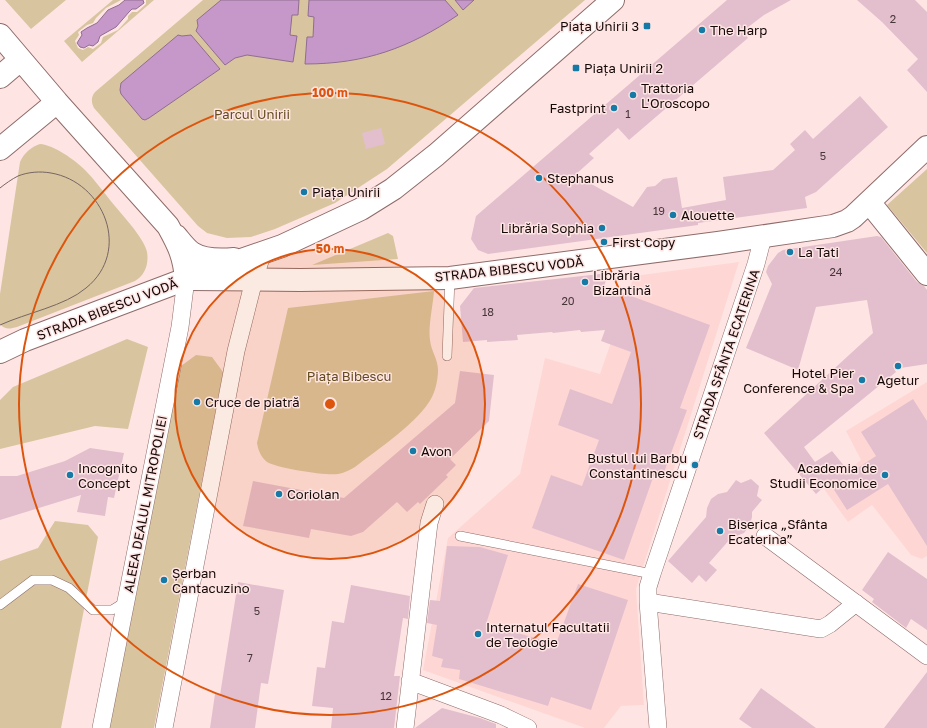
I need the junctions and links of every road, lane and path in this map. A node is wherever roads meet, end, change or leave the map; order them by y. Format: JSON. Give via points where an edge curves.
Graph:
{"nodes":[{"id":1,"x":613,"y":0,"type":"edge"},
{"id":2,"x":0,"y":35,"type":"edge"},
{"id":3,"x":20,"y":60,"type":"junction"},
{"id":4,"x":0,"y":77,"type":"edge"},
{"id":5,"x":57,"y":102,"type":"junction"},
{"id":6,"x":927,"y":147,"type":"edge"},
{"id":7,"x":0,"y":150,"type":"edge"},
{"id":8,"x":869,"y":202,"type":"junction"},
{"id":9,"x":168,"y":226,"type":"junction"},
{"id":10,"x":763,"y":237,"type":"junction"},
{"id":11,"x":256,"y":255,"type":"junction"},
{"id":12,"x":927,"y":274,"type":"edge"},
{"id":13,"x":450,"y":278,"type":"junction"},
{"id":14,"x":186,"y":279,"type":"junction"},
{"id":15,"x":254,"y":280,"type":"junction"},
{"id":16,"x":0,"y":352,"type":"edge"},
{"id":17,"x":446,"y":356,"type":"dead end"},
{"id":18,"x":435,"y":504,"type":"dead end"},
{"id":19,"x":460,"y":536,"type":"dead end"},
{"id":20,"x":765,"y":536,"type":"dead end"},
{"id":21,"x":652,"y":574,"type":"junction"},
{"id":22,"x":126,"y":601,"type":"junction"},
{"id":23,"x":648,"y":602,"type":"junction"},
{"id":24,"x":856,"y":603,"type":"junction"},
{"id":25,"x":0,"y":605,"type":"edge"},
{"id":26,"x":927,"y":656,"type":"edge"},
{"id":27,"x":410,"y":681,"type":"junction"},
{"id":28,"x":101,"y":728,"type":"edge"},
{"id":29,"x":164,"y":728,"type":"edge"},
{"id":30,"x":405,"y":728,"type":"edge"},
{"id":31,"x":528,"y":728,"type":"edge"},
{"id":32,"x":658,"y":728,"type":"edge"}],
"edges":[{"from":1,"to":11,"type":"main road","via":[[457,137],[393,189],[348,215],[282,246]]},
{"from":2,"to":3,"type":"main road"},
{"from":3,"to":4,"type":"main road"},
{"from":3,"to":5,"type":"main road"},
{"from":5,"to":7,"type":"main road"},
{"from":5,"to":9,"type":"main road"},
{"from":6,"to":8,"type":"main road","name":"STRADA BIBESCU VODĂ"},
{"from":8,"to":10,"type":"main road","name":"STRADA BIBESCU VODĂ","via":[[840,224]]},
{"from":8,"to":12,"type":"main road"},
{"from":9,"to":11,"type":"main road","via":[[193,253],[226,260]]},
{"from":9,"to":14,"type":"main road","via":[[185,263]]},
{"from":10,"to":13,"type":"main road","name":"STRADA BIBESCU VODĂ"},
{"from":10,"to":21,"type":"street","name":"STRADA SFÂNTA ECATERINA","via":[[754,272]]},
{"from":11,"to":14,"type":"main road"},
{"from":11,"to":15,"type":"street"},
{"from":13,"to":15,"type":"main road","name":"STRADA BIBESCU VODĂ"},
{"from":13,"to":17,"type":"lane"},
{"from":14,"to":15,"type":"main road","name":"STRADA BIBESCU VODĂ"},
{"from":14,"to":16,"type":"main road","name":"STRADA BIBESCU VODĂ","via":[[25,340]]},
{"from":14,"to":22,"type":"street","name":"ALEEA DEALUL MITROPOLIEI","via":[[180,327]]},
{"from":15,"to":29,"type":"street","via":[[236,351]]},
{"from":18,"to":27,"type":"street","via":[[429,523]]},
{"from":19,"to":21,"type":"lane"},
{"from":20,"to":24,"type":"street"},
{"from":21,"to":23,"type":"street","name":"STRADA SFÂNTA ECATERINA","via":[[648,587]]},
{"from":22,"to":25,"type":"lane","via":[[112,610],[93,610],[68,588],[52,580],[33,580]]},
{"from":22,"to":28,"type":"street","name":"ALEEA DEALUL MITROPOLIEI"},
{"from":23,"to":24,"type":"street","via":[[821,629]]},
{"from":23,"to":32,"type":"street","name":"STRADA SFÂNTA ECATERINA"},
{"from":24,"to":26,"type":"street"},
{"from":27,"to":30,"type":"street"},
{"from":27,"to":31,"type":"street","via":[[501,714]]}]}
